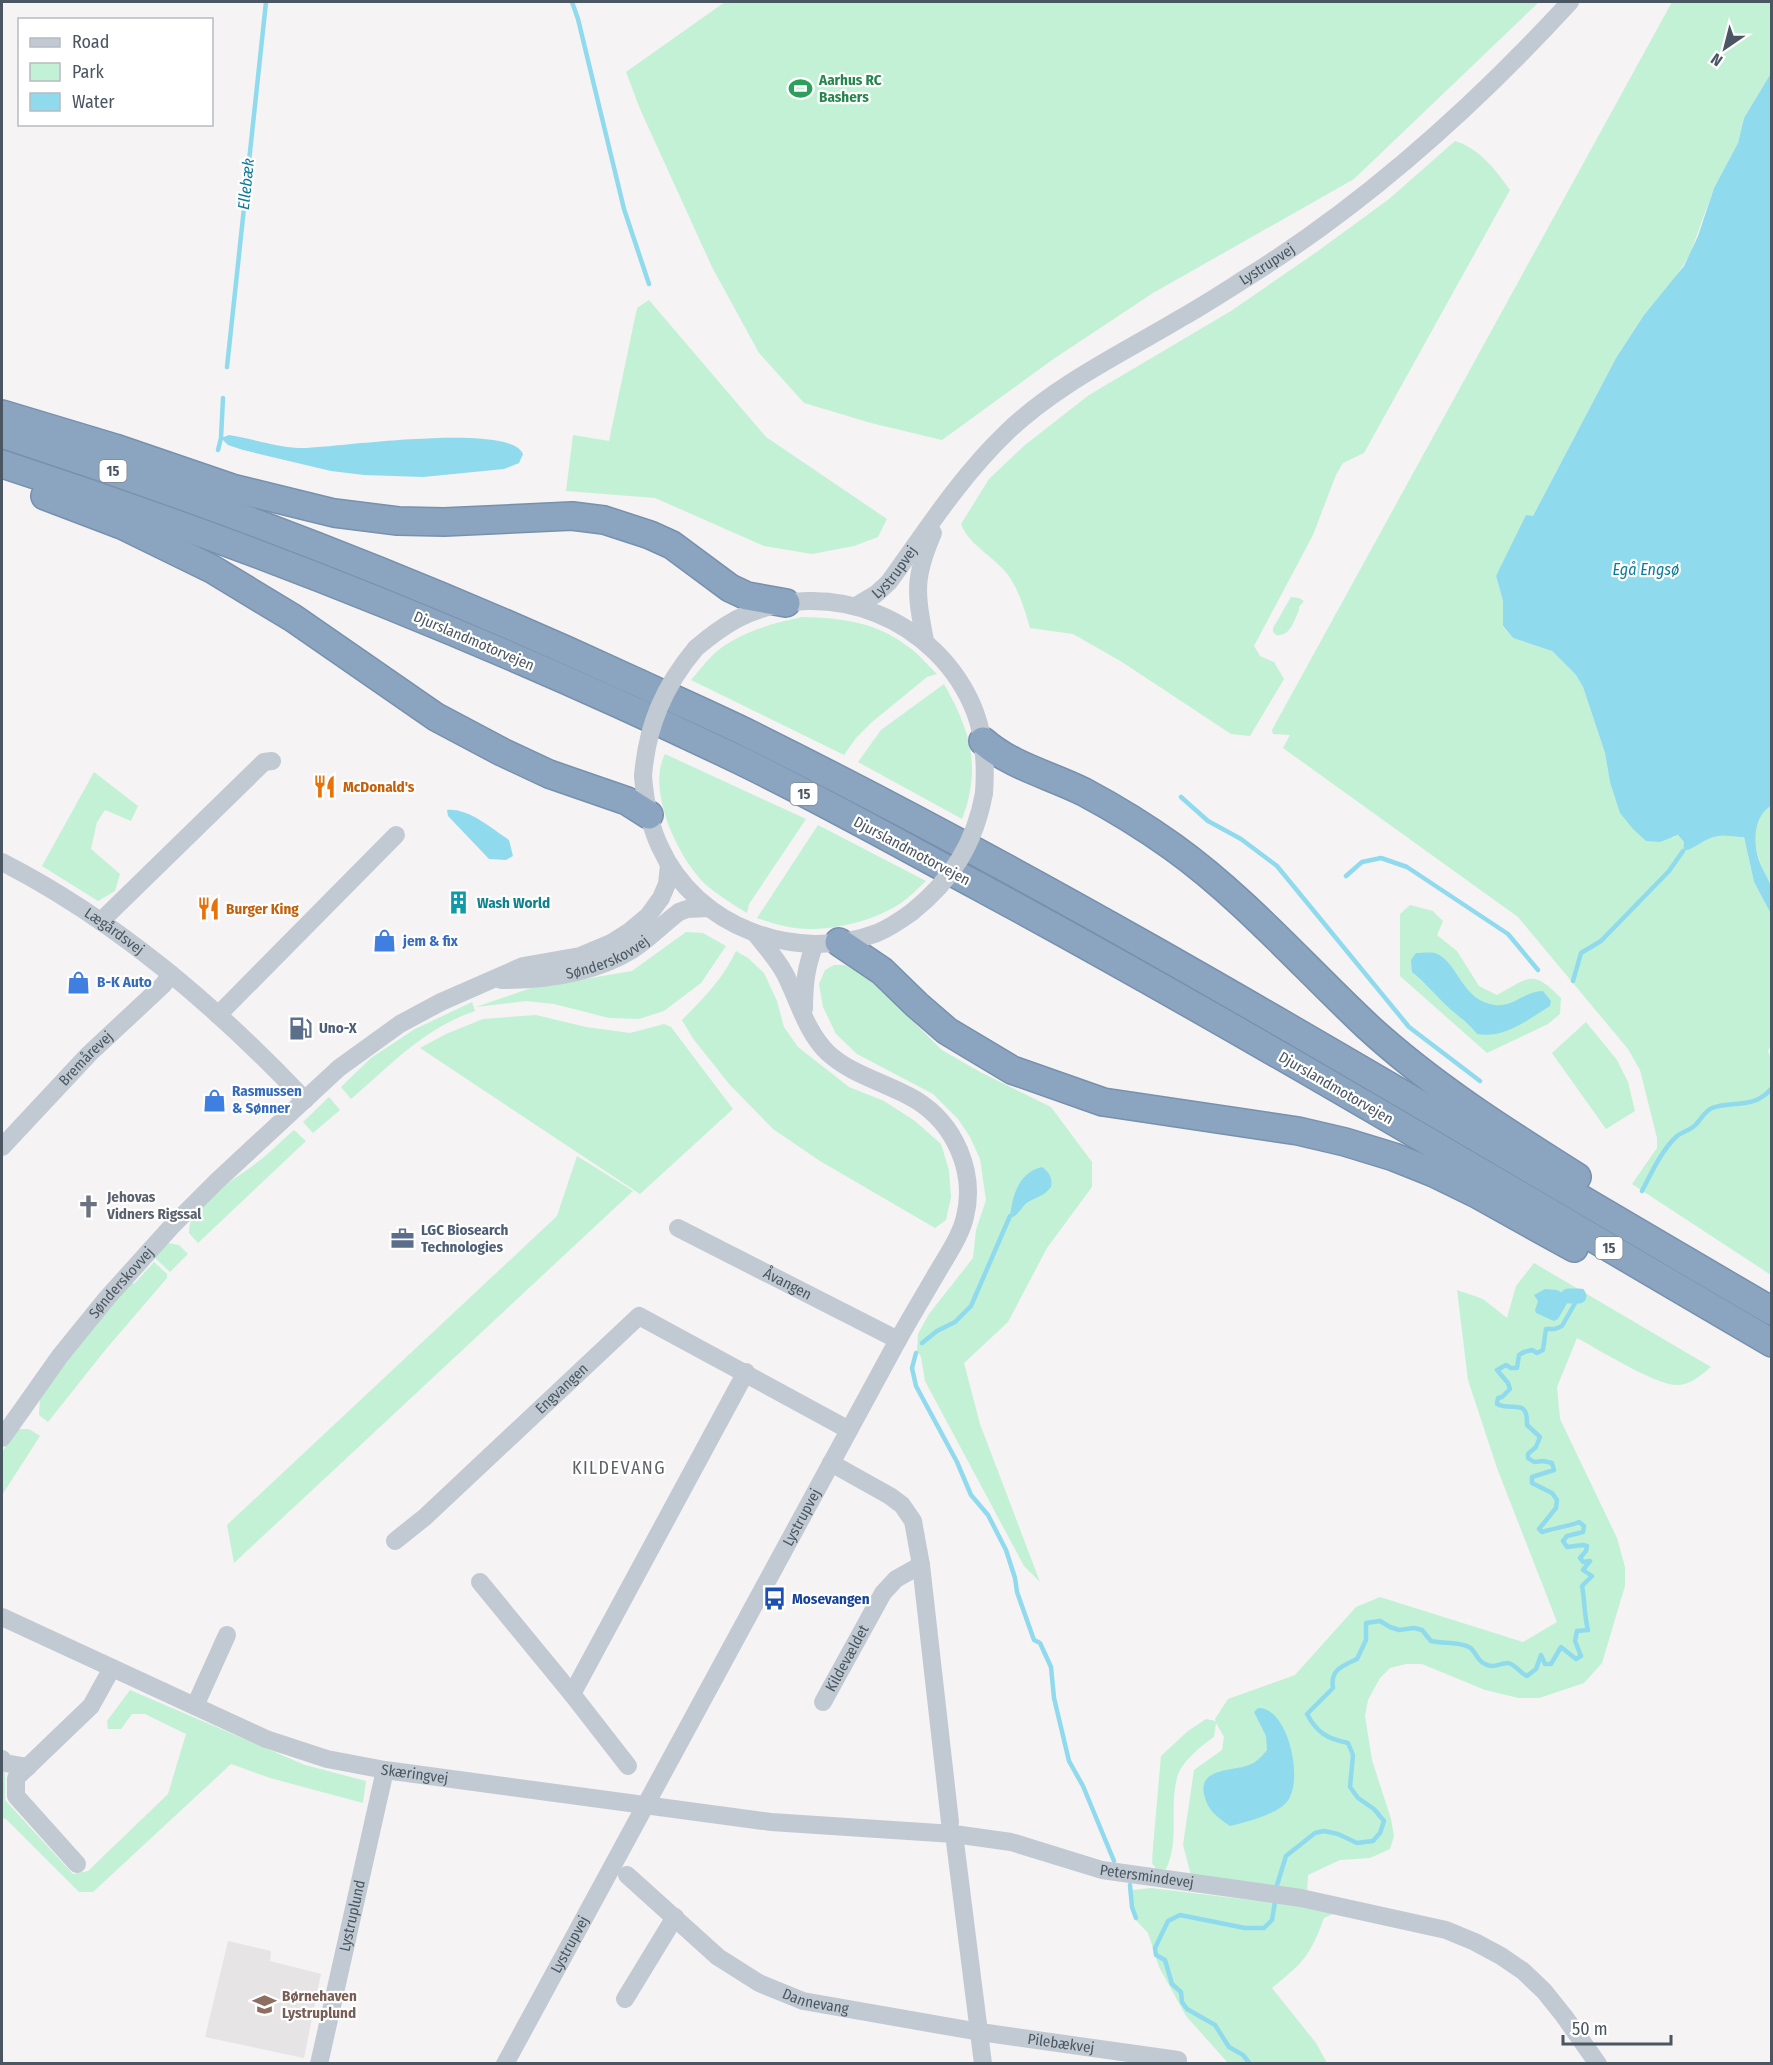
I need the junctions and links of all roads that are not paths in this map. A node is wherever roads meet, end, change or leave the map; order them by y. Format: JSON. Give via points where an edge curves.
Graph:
{"nodes":[{"id":1,"x":1570,"y":2,"type":"edge"},
{"id":2,"x":2,"y":414,"type":"edge"},
{"id":3,"x":2,"y":434,"type":"edge"},
{"id":4,"x":2,"y":464,"type":"edge"},
{"id":5,"x":2,"y":480,"type":"edge"},
{"id":6,"x":947,"y":503,"type":"junction"},
{"id":7,"x":786,"y":603,"type":"junction"},
{"id":8,"x":856,"y":606,"type":"junction"},
{"id":9,"x":925,"y":641,"type":"junction"},
{"id":10,"x":983,"y":741,"type":"junction"},
{"id":11,"x":272,"y":761,"type":"dead end"},
{"id":12,"x":649,"y":815,"type":"junction"},
{"id":13,"x":396,"y":835,"type":"dead end"},
{"id":14,"x":2,"y":862,"type":"edge"},
{"id":15,"x":669,"y":865,"type":"junction"},
{"id":16,"x":709,"y":908,"type":"junction"},
{"id":17,"x":101,"y":921,"type":"junction"},
{"id":18,"x":755,"y":933,"type":"junction"},
{"id":19,"x":827,"y":943,"type":"junction"},
{"id":20,"x":171,"y":974,"type":"junction"},
{"id":21,"x":493,"y":980,"type":"junction"},
{"id":22,"x":218,"y":1015,"type":"junction"},
{"id":23,"x":804,"y":1017,"type":"junction"},
{"id":24,"x":305,"y":1100,"type":"junction"},
{"id":25,"x":2,"y":1147,"type":"edge"},
{"id":26,"x":678,"y":1228,"type":"dead end"},
{"id":27,"x":1772,"y":1304,"type":"edge"},
{"id":28,"x":1772,"y":1311,"type":"edge"},
{"id":29,"x":898,"y":1340,"type":"junction"},
{"id":30,"x":1772,"y":1343,"type":"edge"},
{"id":31,"x":1772,"y":1358,"type":"edge"},
{"id":32,"x":746,"y":1372,"type":"junction"},
{"id":33,"x":849,"y":1430,"type":"junction"},
{"id":34,"x":2,"y":1438,"type":"edge"},
{"id":35,"x":831,"y":1463,"type":"junction"},
{"id":36,"x":396,"y":1541,"type":"dead end"},
{"id":37,"x":921,"y":1565,"type":"junction"},
{"id":38,"x":480,"y":1582,"type":"dead end"},
{"id":39,"x":2,"y":1617,"type":"edge"},
{"id":40,"x":227,"y":1635,"type":"dead end"},
{"id":41,"x":112,"y":1668,"type":"junction"},
{"id":42,"x":572,"y":1694,"type":"junction"},
{"id":43,"x":823,"y":1702,"type":"dead end"},
{"id":44,"x":195,"y":1706,"type":"junction"},
{"id":45,"x":2,"y":1759,"type":"edge"},
{"id":46,"x":628,"y":1766,"type":"dead end"},
{"id":47,"x":28,"y":1767,"type":"junction"},
{"id":48,"x":386,"y":1770,"type":"junction"},
{"id":49,"x":644,"y":1805,"type":"junction"},
{"id":50,"x":952,"y":1828,"type":"junction"},
{"id":51,"x":77,"y":1864,"type":"dead end"},
{"id":52,"x":627,"y":1875,"type":"dead end"},
{"id":53,"x":675,"y":1917,"type":"junction"},
{"id":54,"x":625,"y":1999,"type":"dead end"},
{"id":55,"x":980,"y":2032,"type":"junction"},
{"id":56,"x":1178,"y":2061,"type":"dead end"},
{"id":57,"x":319,"y":2064,"type":"edge"},
{"id":58,"x":505,"y":2064,"type":"edge"},
{"id":59,"x":983,"y":2064,"type":"edge"},
{"id":60,"x":1598,"y":2064,"type":"edge"}],
"edges":[{"from":1,"to":6,"type":"street","name":"Lystrupvej","via":[[1457,115],[1363,195],[1257,272],[1059,390],[1008,431],[972,468]]},
{"from":2,"to":7,"type":"highway","via":[[232,488],[334,513],[398,521],[572,516],[604,520],[672,545],[747,596]]},
{"from":3,"to":28,"type":"highway","name":"Djurslandmotorvejen","number":"15","via":[[107,468],[326,549],[489,616],[745,732],[1096,917]]},
{"from":4,"to":30,"type":"highway","name":"Djurslandmotorvejen","number":"15","via":[[128,505],[319,576],[481,642],[734,758],[1083,943]]},
{"from":5,"to":12,"type":"highway","via":[[124,526],[212,569],[293,618],[436,717],[549,774],[627,801]]},
{"from":6,"to":8,"type":"street","name":"Lystrupvej","via":[[889,582]]},
{"from":6,"to":9,"type":"street","name":"Lystrupvej","via":[[917,576]]},
{"from":7,"to":8,"type":"street","via":[[821,601]]},
{"from":7,"to":12,"type":"street","bridge":true,"via":[[761,609],[716,632],[696,648],[672,680],[648,736],[643,776]]},
{"from":8,"to":9,"type":"street","via":[[889,618]]},
{"from":9,"to":10,"type":"street","via":[[963,686]]},
{"from":10,"to":19,"type":"street","bridge":true,"via":[[984,793],[974,832],[943,885],[912,912],[877,933]]},
{"from":10,"to":27,"type":"highway","via":[[997,753],[1085,793],[1173,847],[1250,912],[1369,1027],[1463,1102]]},
{"from":11,"to":17,"type":"street","via":[[264,762]]},
{"from":12,"to":15,"type":"street"},
{"from":13,"to":22,"type":"street"},
{"from":14,"to":17,"type":"street","name":"Lægårdsvej"},
{"from":15,"to":16,"type":"street"},
{"from":15,"to":21,"type":"street","name":"Sønderskovvej","via":[[668,884],[661,898],[630,931],[579,956],[523,966]]},
{"from":16,"to":18,"type":"street"},
{"from":16,"to":21,"type":"street","name":"Sønderskovvej","via":[[679,912],[633,949],[587,969],[528,980]]},
{"from":17,"to":20,"type":"street","name":"Lægårdsvej"},
{"from":18,"to":19,"type":"street","via":[[784,942]]},
{"from":18,"to":23,"type":"street","name":"Lystrupvej","via":[[784,971]]},
{"from":19,"to":23,"type":"street","via":[[807,964]]},
{"from":19,"to":31,"type":"highway","via":[[882,971],[947,1031],[1012,1070],[1103,1102],[1298,1131],[1394,1157],[1475,1193]]},
{"from":20,"to":22,"type":"street","name":"Lægårdsvej"},
{"from":20,"to":25,"type":"street","name":"Bremårevej"},
{"from":21,"to":24,"type":"street","name":"Sønderskovvej","via":[[400,1024],[339,1068]]},
{"from":22,"to":24,"type":"street","name":"Lægårdsvej"},
{"from":23,"to":29,"type":"street","name":"Lystrupvej","via":[[828,1053],[938,1116],[963,1157],[968,1180],[965,1219]]},
{"from":24,"to":34,"type":"street","name":"Sønderskovvej","via":[[201,1196],[110,1295],[60,1356]]},
{"from":26,"to":29,"type":"street","name":"Åvangen"},
{"from":29,"to":33,"type":"street","name":"Lystrupvej"},
{"from":32,"to":33,"type":"street","name":"Engvangen"},
{"from":32,"to":36,"type":"street","name":"Engvangen","via":[[639,1316]]},
{"from":32,"to":42,"type":"street"},
{"from":33,"to":35,"type":"street","name":"Lystrupvej"},
{"from":35,"to":37,"type":"street","via":[[902,1505],[913,1521]]},
{"from":35,"to":49,"type":"street","name":"Lystrupvej"},
{"from":37,"to":43,"type":"street","name":"Kildevældet","via":[[896,1579],[884,1593]]},
{"from":37,"to":50,"type":"street"},
{"from":38,"to":42,"type":"street"},
{"from":39,"to":41,"type":"street","name":"Skæringvej"},
{"from":40,"to":44,"type":"street"},
{"from":41,"to":44,"type":"street","name":"Skæringvej"},
{"from":41,"to":47,"type":"street","via":[[91,1706]]},
{"from":42,"to":46,"type":"street"},
{"from":44,"to":48,"type":"street","name":"Skæringvej","via":[[266,1739],[327,1759]]},
{"from":45,"to":47,"type":"street"},
{"from":47,"to":51,"type":"street","via":[[16,1778],[16,1796]]},
{"from":48,"to":49,"type":"street","name":"Skæringvej"},
{"from":48,"to":57,"type":"street","name":"Lystruplund"},
{"from":49,"to":50,"type":"street","name":"Petersmindevej","via":[[771,1822]]},
{"from":49,"to":58,"type":"street","name":"Lystrupvej"},
{"from":50,"to":55,"type":"street"},
{"from":50,"to":60,"type":"street","name":"Petersmindevej","via":[[1102,1870],[1251,1889],[1446,1930],[1475,1942],[1523,1971],[1544,1991]]},
{"from":52,"to":53,"type":"street","name":"Dannevang"},
{"from":53,"to":54,"type":"street"},
{"from":53,"to":55,"type":"street","name":"Dannevang","via":[[718,1957],[759,1983],[803,2001]]},
{"from":55,"to":56,"type":"street","name":"Pilebækvej"},
{"from":55,"to":59,"type":"street"}]}
